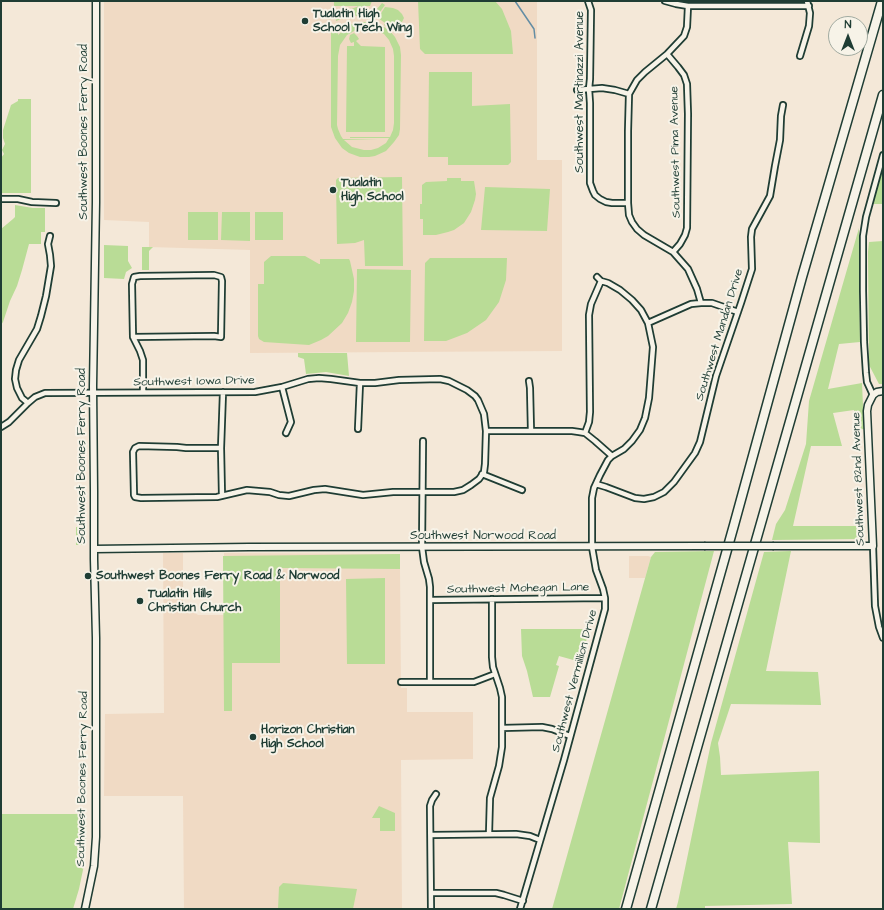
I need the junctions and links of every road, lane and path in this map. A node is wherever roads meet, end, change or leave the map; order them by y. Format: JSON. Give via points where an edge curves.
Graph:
{"nodes":[{"id":1,"x":96,"y":1,"type":"edge"},
{"id":2,"x":588,"y":1,"type":"edge"},
{"id":3,"x":665,"y":1,"type":"edge"},
{"id":4,"x":882,"y":1,"type":"edge"},
{"id":5,"x":808,"y":3,"type":"edge"},
{"id":6,"x":688,"y":6,"type":"junction"},
{"id":7,"x":667,"y":54,"type":"junction"},
{"id":8,"x":800,"y":56,"type":"dead end"},
{"id":9,"x":589,"y":89,"type":"junction"},
{"id":10,"x":577,"y":90,"type":"dead end"},
{"id":11,"x":629,"y":94,"type":"junction"},
{"id":12,"x":883,"y":95,"type":"edge"},
{"id":13,"x":783,"y":105,"type":"dead end"},
{"id":14,"x":883,"y":155,"type":"edge"},
{"id":15,"x":1,"y":198,"type":"edge"},
{"id":16,"x":56,"y":203,"type":"dead end"},
{"id":17,"x":628,"y":203,"type":"junction"},
{"id":18,"x":50,"y":236,"type":"dead end"},
{"id":19,"x":673,"y":252,"type":"junction"},
{"id":20,"x":597,"y":277,"type":"dead end"},
{"id":21,"x":601,"y":281,"type":"junction"},
{"id":22,"x":701,"y":302,"type":"junction"},
{"id":23,"x":738,"y":312,"type":"junction"},
{"id":24,"x":648,"y":323,"type":"junction"},
{"id":25,"x":133,"y":337,"type":"junction"},
{"id":26,"x":529,"y":381,"type":"dead end"},
{"id":27,"x":360,"y":383,"type":"junction"},
{"id":28,"x":282,"y":387,"type":"junction"},
{"id":29,"x":883,"y":391,"type":"edge"},
{"id":30,"x":143,"y":392,"type":"junction"},
{"id":31,"x":222,"y":392,"type":"junction"},
{"id":32,"x":93,"y":393,"type":"junction"},
{"id":33,"x":873,"y":395,"type":"junction"},
{"id":34,"x":28,"y":403,"type":"junction"},
{"id":35,"x":1,"y":427,"type":"edge"},
{"id":36,"x":358,"y":429,"type":"dead end"},
{"id":37,"x":486,"y":431,"type":"junction"},
{"id":38,"x":531,"y":431,"type":"junction"},
{"id":39,"x":286,"y":433,"type":"dead end"},
{"id":40,"x":585,"y":433,"type":"junction"},
{"id":41,"x":423,"y":441,"type":"dead end"},
{"id":42,"x":221,"y":448,"type":"junction"},
{"id":43,"x":612,"y":456,"type":"junction"},
{"id":44,"x":482,"y":474,"type":"junction"},
{"id":45,"x":596,"y":484,"type":"junction"},
{"id":46,"x":522,"y":490,"type":"dead end"},
{"id":47,"x":422,"y":492,"type":"junction"},
{"id":48,"x":222,"y":496,"type":"junction"},
{"id":49,"x":873,"y":546,"type":"junction"},
{"id":50,"x":422,"y":547,"type":"junction"},
{"id":51,"x":592,"y":547,"type":"junction"},
{"id":52,"x":94,"y":549,"type":"junction"},
{"id":53,"x":605,"y":598,"type":"junction"},
{"id":54,"x":430,"y":600,"type":"junction"},
{"id":55,"x":492,"y":600,"type":"junction"},
{"id":56,"x":883,"y":638,"type":"edge"},
{"id":57,"x":495,"y":674,"type":"junction"},
{"id":58,"x":401,"y":682,"type":"dead end"},
{"id":59,"x":430,"y":682,"type":"junction"},
{"id":60,"x":502,"y":728,"type":"junction"},
{"id":61,"x":570,"y":736,"type":"junction"},
{"id":62,"x":436,"y":794,"type":"dead end"},
{"id":63,"x":489,"y":834,"type":"junction"},
{"id":64,"x":431,"y":835,"type":"junction"},
{"id":65,"x":540,"y":840,"type":"junction"},
{"id":66,"x":431,"y":893,"type":"junction"},
{"id":67,"x":523,"y":900,"type":"junction"},
{"id":68,"x":85,"y":909,"type":"edge"},
{"id":69,"x":431,"y":909,"type":"edge"},
{"id":70,"x":520,"y":909,"type":"edge"},
{"id":71,"x":626,"y":909,"type":"edge"},
{"id":72,"x":651,"y":909,"type":"edge"}],
"edges":[{"from":1,"to":32,"type":"street","name":"Southwest Boones Ferry Road"},
{"from":2,"to":9,"type":"street","name":"Southwest Martinazzi Avenue","via":[[591,10]]},
{"from":3,"to":6,"type":"street"},
{"from":4,"to":71,"type":"highway","via":[[804,270]]},
{"from":5,"to":6,"type":"street"},
{"from":5,"to":8,"type":"street","via":[[809,26]]},
{"from":6,"to":7,"type":"street","via":[[684,36]]},
{"from":7,"to":11,"type":"street","via":[[637,80]]},
{"from":7,"to":19,"type":"street","name":"Southwest Pima Avenue","via":[[687,84],[688,114],[687,228],[680,244]]},
{"from":9,"to":10,"type":"street"},
{"from":9,"to":11,"type":"street","via":[[602,88]]},
{"from":9,"to":17,"type":"street","name":"Southwest Martinazzi Avenue","via":[[591,187],[596,195],[606,202]]},
{"from":11,"to":17,"type":"street"},
{"from":12,"to":72,"type":"highway"},
{"from":13,"to":23,"type":"street","name":"Southwest Mandan Drive","via":[[771,190],[752,229],[752,269]]},
{"from":14,"to":33,"type":"street","via":[[866,217],[864,236],[866,373]]},
{"from":15,"to":16,"type":"street"},
{"from":17,"to":19,"type":"street","via":[[629,215],[637,229]]},
{"from":18,"to":34,"type":"street","via":[[48,244],[51,266],[41,316],[16,370],[17,388]]},
{"from":19,"to":22,"type":"street","via":[[688,269]]},
{"from":20,"to":21,"type":"street"},
{"from":21,"to":24,"type":"street","name":"Southwest Vermillion Drive","via":[[608,282],[632,300]]},
{"from":21,"to":40,"type":"street","via":[[589,315],[590,412]]},
{"from":22,"to":23,"type":"street"},
{"from":22,"to":24,"type":"street"},
{"from":23,"to":45,"type":"street","name":"Southwest Mandan Drive","via":[[716,376],[700,442],[674,482],[664,492],[644,499]]},
{"from":24,"to":43,"type":"street","name":"Southwest Vermillion Drive","via":[[653,347],[645,418],[632,441]]},
{"from":25,"to":25,"type":"street","via":[[134,277],[221,277],[222,337]]},
{"from":25,"to":30,"type":"street","via":[[143,360]]},
{"from":26,"to":38,"type":"street"},
{"from":27,"to":28,"type":"street","name":"Southwest Iowa Drive","via":[[319,378]]},
{"from":27,"to":36,"type":"street"},
{"from":27,"to":37,"type":"street","name":"Southwest Iowa Drive","via":[[440,379],[449,381],[467,390],[478,400],[484,414]]},
{"from":28,"to":31,"type":"street","name":"Southwest Iowa Drive","via":[[255,392]]},
{"from":28,"to":39,"type":"street","via":[[291,422]]},
{"from":29,"to":33,"type":"street"},
{"from":30,"to":31,"type":"street","name":"Southwest Iowa Drive"},
{"from":30,"to":32,"type":"street","name":"Southwest Iowa Drive"},
{"from":31,"to":42,"type":"street"},
{"from":32,"to":34,"type":"street","name":"Southwest Iowa Drive","via":[[45,393]]},
{"from":32,"to":52,"type":"street","name":"Southwest Boones Ferry Road"},
{"from":33,"to":49,"type":"street","name":"Southwest 82nd Avenue","via":[[868,405],[867,419]]},
{"from":34,"to":35,"type":"street","name":"Southwest Iowa Drive"},
{"from":37,"to":38,"type":"street"},
{"from":37,"to":44,"type":"street","name":"Southwest Iowa Drive","via":[[485,464]]},
{"from":38,"to":40,"type":"street"},
{"from":40,"to":43,"type":"street"},
{"from":41,"to":47,"type":"street"},
{"from":42,"to":48,"type":"street"},
{"from":42,"to":48,"type":"street","via":[[139,446],[134,448],[133,452],[136,497]]},
{"from":43,"to":45,"type":"street","name":"Southwest Vermillion Drive"},
{"from":44,"to":46,"type":"street"},
{"from":44,"to":47,"type":"street","via":[[463,490]]},
{"from":45,"to":51,"type":"street","name":"Southwest Vermillion Drive","via":[[592,498]]},
{"from":47,"to":48,"type":"street","via":[[363,495],[325,489],[289,496],[247,490]]},
{"from":47,"to":50,"type":"street"},
{"from":49,"to":51,"type":"street","name":"Southwest Norwood Road","bridge":true},
{"from":49,"to":56,"type":"street","name":"Southwest 82nd Avenue","via":[[875,606]]},
{"from":50,"to":51,"type":"street","name":"Southwest Norwood Road"},
{"from":50,"to":52,"type":"street","name":"Southwest Norwood Road"},
{"from":50,"to":54,"type":"street","via":[[429,579]]},
{"from":51,"to":53,"type":"street","name":"Southwest Vermillion Drive"},
{"from":52,"to":68,"type":"street","name":"Southwest Boones Ferry Road","via":[[96,836],[94,866]]},
{"from":53,"to":55,"type":"street","name":"Southwest Mohegan Lane"},
{"from":53,"to":61,"type":"street","name":"Southwest Vermillion Drive","via":[[604,616]]},
{"from":54,"to":55,"type":"street","name":"Southwest Mohegan Lane"},
{"from":54,"to":59,"type":"street"},
{"from":55,"to":57,"type":"street","via":[[492,657]]},
{"from":57,"to":59,"type":"street","via":[[474,682]]},
{"from":57,"to":60,"type":"street","via":[[502,697]]},
{"from":58,"to":59,"type":"street"},
{"from":60,"to":61,"type":"street","via":[[542,727]]},
{"from":60,"to":63,"type":"street","via":[[501,757],[490,798]]},
{"from":61,"to":65,"type":"street","name":"Southwest Vermillion Drive"},
{"from":62,"to":64,"type":"street","via":[[430,806]]},
{"from":63,"to":64,"type":"street"},
{"from":63,"to":65,"type":"street","via":[[524,835]]},
{"from":64,"to":66,"type":"street"},
{"from":65,"to":67,"type":"street","name":"Southwest Vermillion Drive"},
{"from":66,"to":67,"type":"street","via":[[496,893]]},
{"from":66,"to":69,"type":"street"},
{"from":67,"to":70,"type":"street","name":"Southwest Vermillion Drive"}]}
